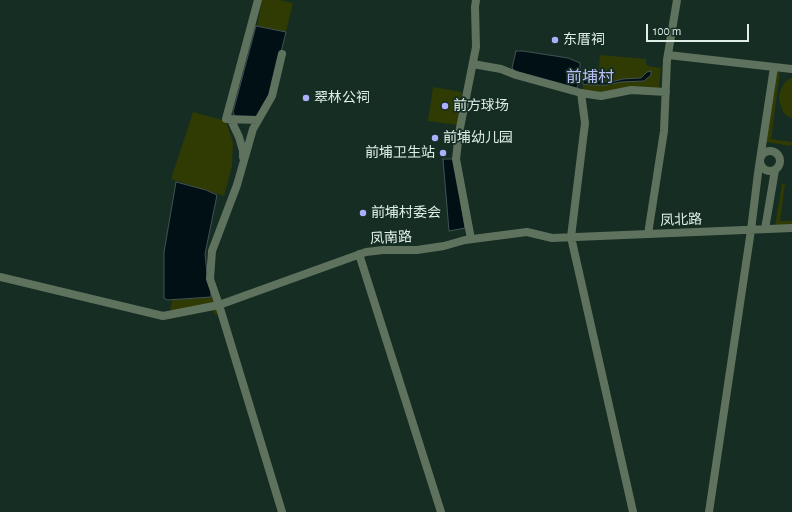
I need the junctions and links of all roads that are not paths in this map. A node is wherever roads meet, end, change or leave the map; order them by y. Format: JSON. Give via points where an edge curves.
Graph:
{"nodes":[{"id":1,"x":258,"y":0,"type":"edge"},
{"id":2,"x":476,"y":0,"type":"edge"},
{"id":3,"x":677,"y":0,"type":"edge"},
{"id":4,"x":282,"y":54,"type":"dead end"},
{"id":5,"x":668,"y":55,"type":"junction"},
{"id":6,"x":473,"y":64,"type":"junction"},
{"id":7,"x":774,"y":67,"type":"junction"},
{"id":8,"x":792,"y":69,"type":"edge"},
{"id":9,"x":666,"y":92,"type":"junction"},
{"id":10,"x":581,"y":93,"type":"junction"},
{"id":11,"x":231,"y":120,"type":"dead end"},
{"id":12,"x":258,"y":120,"type":"junction"},
{"id":13,"x":760,"y":160,"type":"junction"},
{"id":14,"x":242,"y":165,"type":"junction"},
{"id":15,"x":774,"y":170,"type":"junction"},
{"id":16,"x":792,"y":228,"type":"edge"},
{"id":17,"x":765,"y":229,"type":"junction"},
{"id":18,"x":751,"y":230,"type":"junction"},
{"id":19,"x":648,"y":234,"type":"junction"},
{"id":20,"x":571,"y":237,"type":"junction"},
{"id":21,"x":471,"y":239,"type":"junction"},
{"id":22,"x":359,"y":254,"type":"junction"},
{"id":23,"x":0,"y":277,"type":"edge"},
{"id":24,"x":219,"y":305,"type":"junction"},
{"id":25,"x":282,"y":512,"type":"edge"},
{"id":26,"x":441,"y":512,"type":"edge"},
{"id":27,"x":632,"y":512,"type":"edge"},
{"id":28,"x":709,"y":512,"type":"edge"}],
"edges":[{"from":1,"to":12,"type":"street","via":[[226,119]]},
{"from":2,"to":6,"type":"street","via":[[476,47]]},
{"from":3,"to":5,"type":"street"},
{"from":4,"to":12,"type":"street","via":[[272,96]]},
{"from":5,"to":7,"type":"street"},
{"from":5,"to":9,"type":"street"},
{"from":6,"to":10,"type":"street","via":[[501,69]]},
{"from":6,"to":21,"type":"street","via":[[456,159]]},
{"from":7,"to":8,"type":"street"},
{"from":7,"to":13,"type":"street"},
{"from":9,"to":10,"type":"street","via":[[632,90],[601,96]]},
{"from":9,"to":19,"type":"street","via":[[664,131]]},
{"from":10,"to":20,"type":"street","via":[[585,123]]},
{"from":11,"to":14,"type":"street","via":[[243,152]]},
{"from":12,"to":14,"type":"street"},
{"from":13,"to":15,"type":"street","via":[[764,169]]},
{"from":13,"to":15,"type":"street","via":[[766,152],[776,153],[780,161]]},
{"from":13,"to":18,"type":"street"},
{"from":14,"to":24,"type":"street","via":[[212,251],[210,279]]},
{"from":15,"to":17,"type":"street"},
{"from":16,"to":17,"type":"street","name":"凤北路"},
{"from":17,"to":18,"type":"street","name":"凤北路"},
{"from":18,"to":19,"type":"street","name":"凤北路"},
{"from":18,"to":28,"type":"street"},
{"from":19,"to":20,"type":"street","name":"凤北路"},
{"from":20,"to":21,"type":"street","name":"凤南路","via":[[552,238],[527,232]]},
{"from":20,"to":27,"type":"street"},
{"from":21,"to":22,"type":"street","name":"凤南路","via":[[417,250],[383,250]]},
{"from":22,"to":24,"type":"street","name":"凤南路"},
{"from":22,"to":26,"type":"street"},
{"from":23,"to":24,"type":"street","name":"凤南路","via":[[163,316]]},
{"from":24,"to":25,"type":"street"}]}
